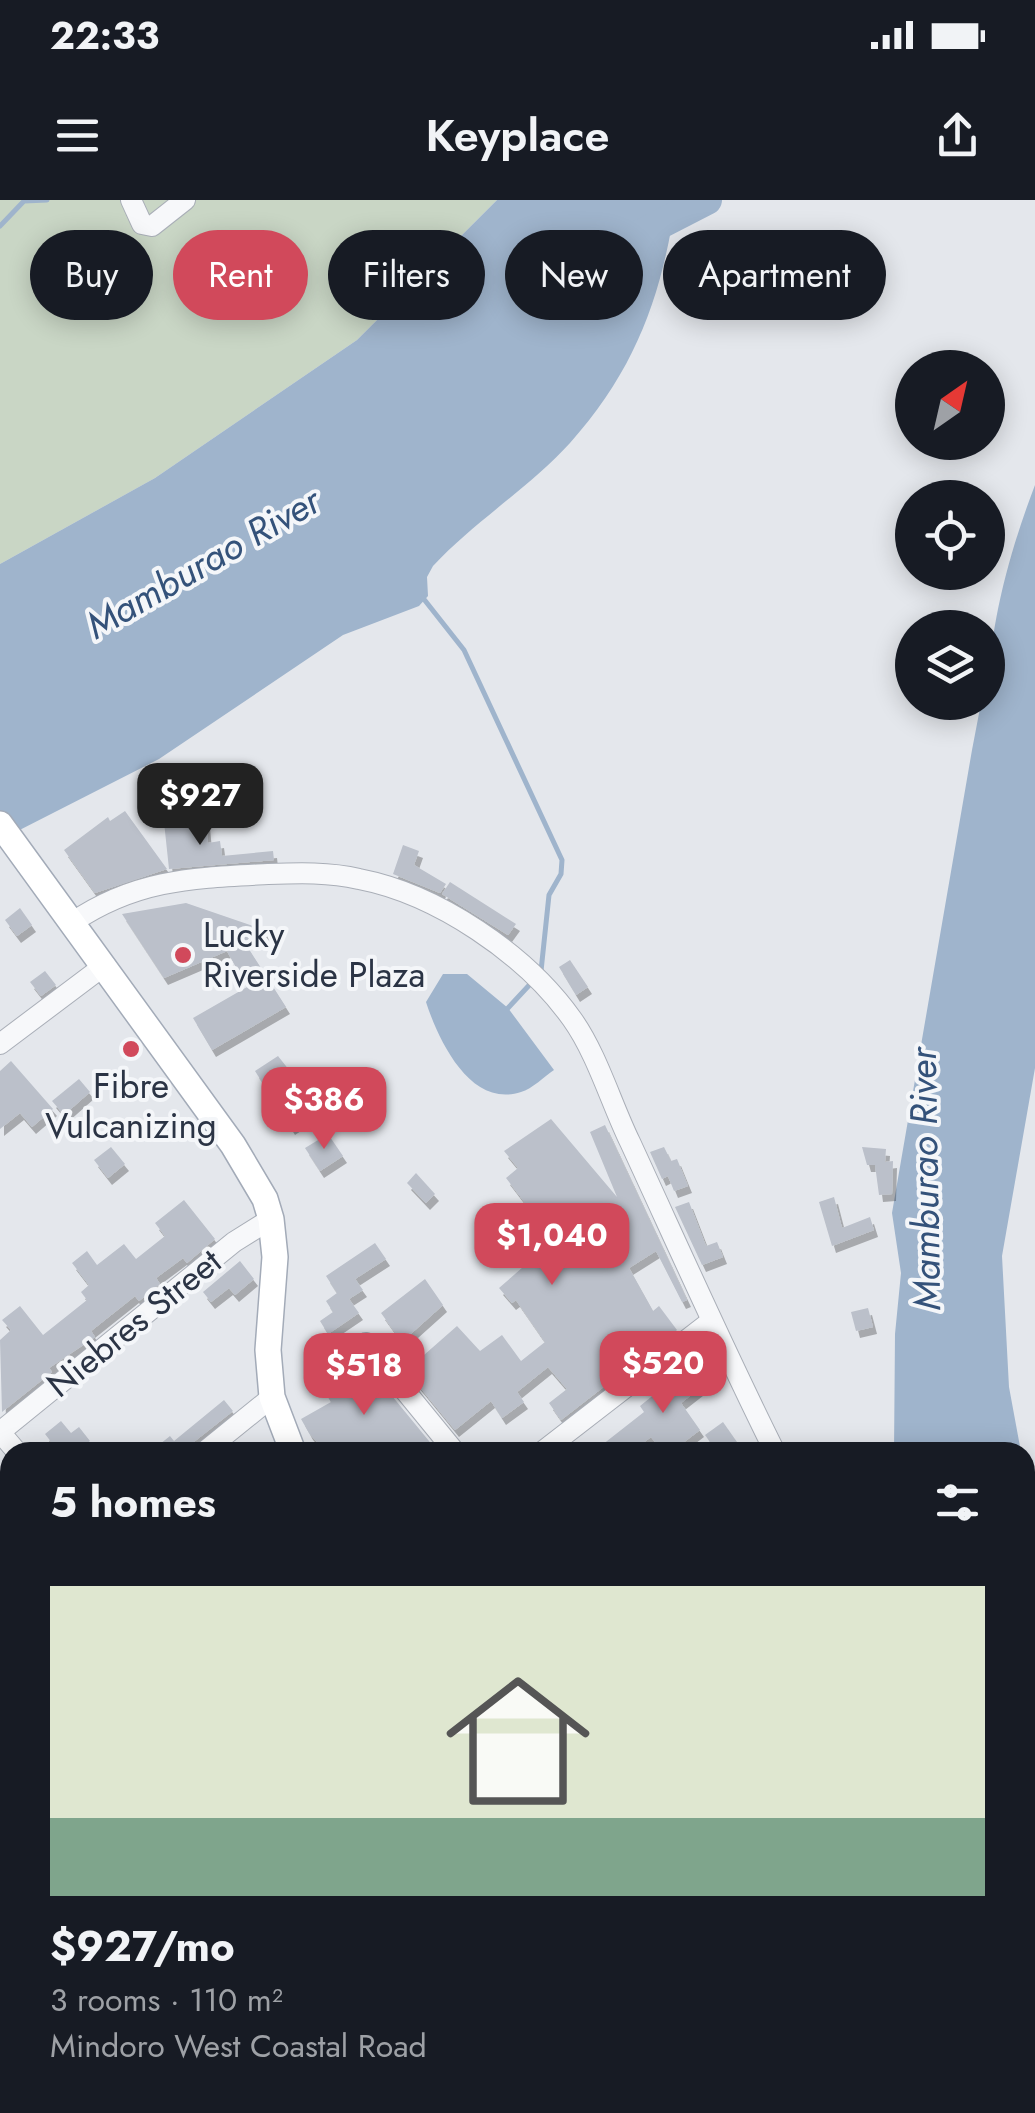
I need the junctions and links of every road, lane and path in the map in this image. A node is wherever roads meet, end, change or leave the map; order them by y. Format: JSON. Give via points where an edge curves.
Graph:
{"nodes":[{"id":1,"x":131,"y":200,"type":"edge"},
{"id":2,"x":185,"y":200,"type":"edge"},
{"id":3,"x":7,"y":834,"type":"edge"},
{"id":4,"x":72,"y":922,"type":"junction"},
{"id":5,"x":105,"y":965,"type":"junction"},
{"id":6,"x":0,"y":1044,"type":"edge"},
{"id":7,"x":271,"y":1219,"type":"junction"},
{"id":8,"x":710,"y":1322,"type":"junction"},
{"id":9,"x":366,"y":1344,"type":"dead end"},
{"id":10,"x":272,"y":1397,"type":"junction"},
{"id":11,"x":0,"y":1432,"type":"edge"},
{"id":12,"x":216,"y":1442,"type":"edge"},
{"id":13,"x":289,"y":1442,"type":"edge"},
{"id":14,"x":447,"y":1442,"type":"edge"},
{"id":15,"x":555,"y":1442,"type":"edge"},
{"id":16,"x":770,"y":1442,"type":"edge"}],
"edges":[{"from":1,"to":2,"type":"street","via":[[142,224],[152,226]]},
{"from":3,"to":4,"type":"main road"},
{"from":4,"to":5,"type":"main road"},
{"from":4,"to":8,"type":"street","via":[[108,898],[185,878],[312,872],[362,879],[459,921],[521,964],[574,1021]]},
{"from":5,"to":6,"type":"street"},
{"from":5,"to":7,"type":"main road","via":[[233,1145]]},
{"from":7,"to":10,"type":"main road"},
{"from":7,"to":11,"type":"street","name":"Niebres Street"},
{"from":8,"to":15,"type":"street"},
{"from":8,"to":16,"type":"street"},
{"from":9,"to":14,"type":"street"},
{"from":10,"to":12,"type":"street"},
{"from":10,"to":13,"type":"main road"}]}
